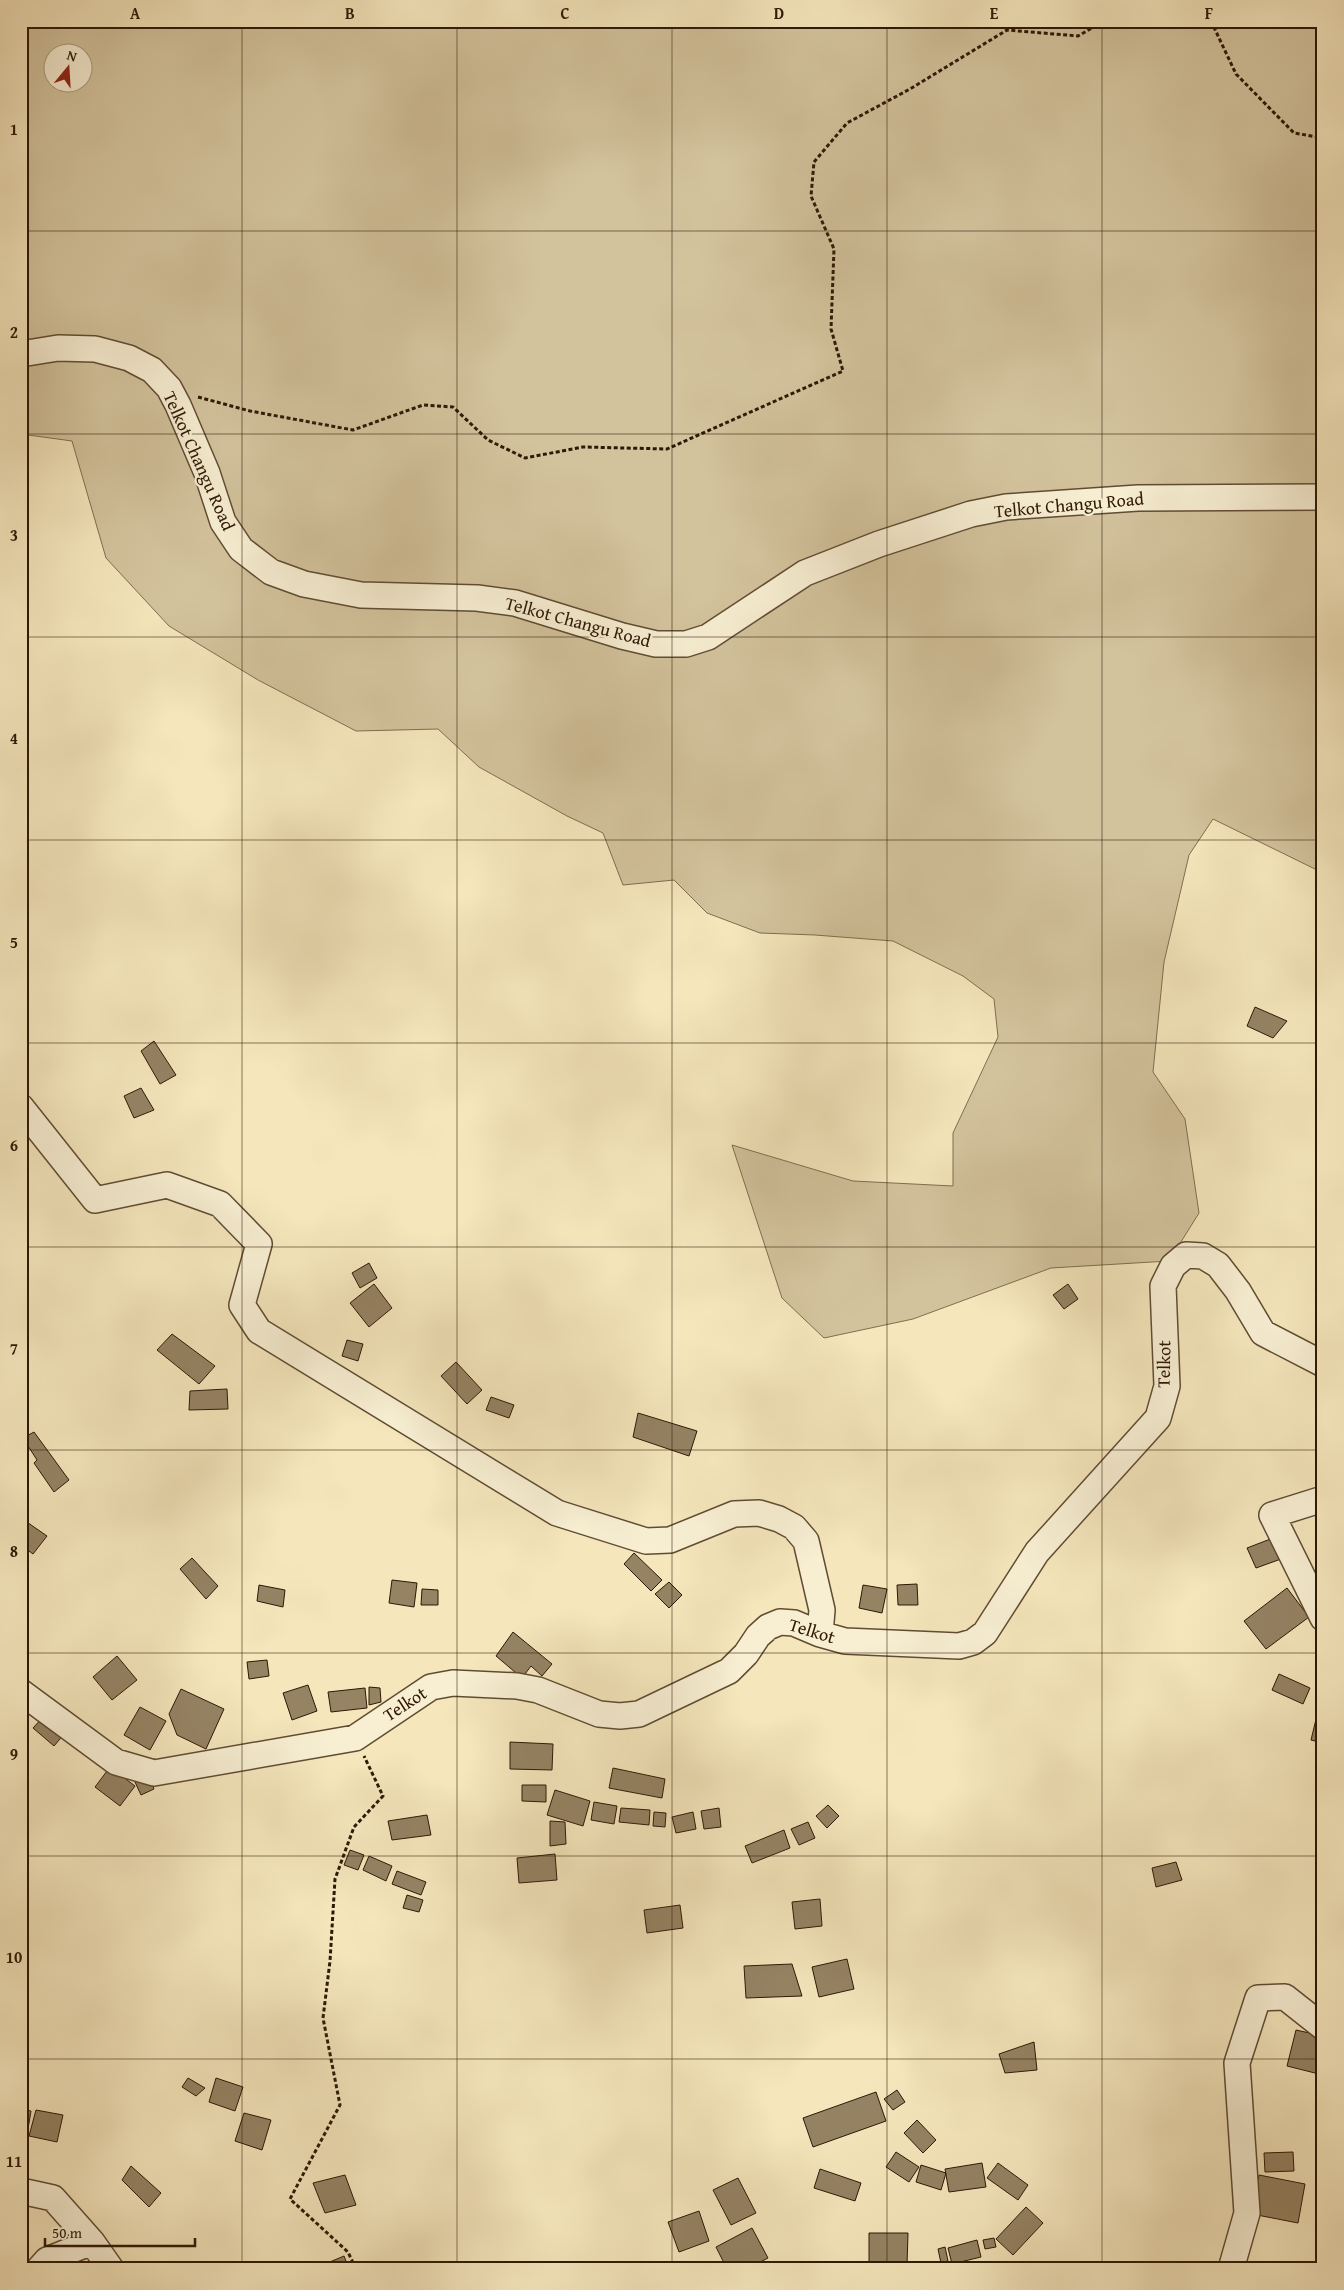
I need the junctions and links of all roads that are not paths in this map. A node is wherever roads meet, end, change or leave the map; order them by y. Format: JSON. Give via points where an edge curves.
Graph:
{"nodes":[{"id":1,"x":21,"y":354,"type":"edge"},
{"id":2,"x":1323,"y":497,"type":"edge"},
{"id":3,"x":21,"y":1107,"type":"edge"},
{"id":4,"x":1323,"y":1364,"type":"edge"},
{"id":5,"x":1323,"y":1499,"type":"edge"},
{"id":6,"x":1323,"y":1618,"type":"edge"},
{"id":7,"x":820,"y":1634,"type":"junction"},
{"id":8,"x":21,"y":1692,"type":"edge"},
{"id":9,"x":1323,"y":2028,"type":"edge"},
{"id":10,"x":21,"y":2191,"type":"edge"},
{"id":11,"x":92,"y":2242,"type":"junction"},
{"id":12,"x":39,"y":2269,"type":"edge"},
{"id":13,"x":111,"y":2269,"type":"edge"},
{"id":14,"x":1231,"y":2269,"type":"edge"}],
"edges":[{"from":1,"to":2,"type":"street","name":"Telkot Changu Road","via":[[58,348],[95,350],[129,358],[152,370],[170,388],[207,473],[223,522],[241,549],[271,572],[304,584],[360,595],[477,598],[515,603],[656,644],[686,644],[708,637],[806,573],[879,544],[971,514],[1006,507],[1138,498]]},
{"from":3,"to":7,"type":"street","via":[[94,1200],[168,1185],[220,1204],[259,1244],[242,1305],[260,1331],[557,1513],[646,1542],[670,1540],[734,1514],[759,1513],[794,1527],[806,1541],[822,1610]]},
{"from":4,"to":7,"type":"street","name":"Telkot","via":[[1263,1333],[1218,1265],[1203,1256],[1186,1255],[1173,1266],[1163,1286],[1167,1386],[1158,1418],[1037,1552],[985,1633],[974,1642],[959,1646],[846,1642]]},
{"from":5,"to":6,"type":"street","via":[[1272,1515]]},
{"from":7,"to":8,"type":"street","name":"Telkot","via":[[794,1623],[780,1622],[768,1627],[729,1671],[639,1714],[600,1714],[538,1690],[517,1686],[454,1683],[431,1687],[355,1738],[154,1774],[116,1762]]},
{"from":9,"to":14,"type":"street","via":[[1285,1997],[1258,1998],[1236,2063],[1247,2213]]},
{"from":10,"to":11,"type":"street","via":[[53,2198]]},
{"from":11,"to":12,"type":"street","via":[[47,2260]]},
{"from":11,"to":13,"type":"street"}]}
